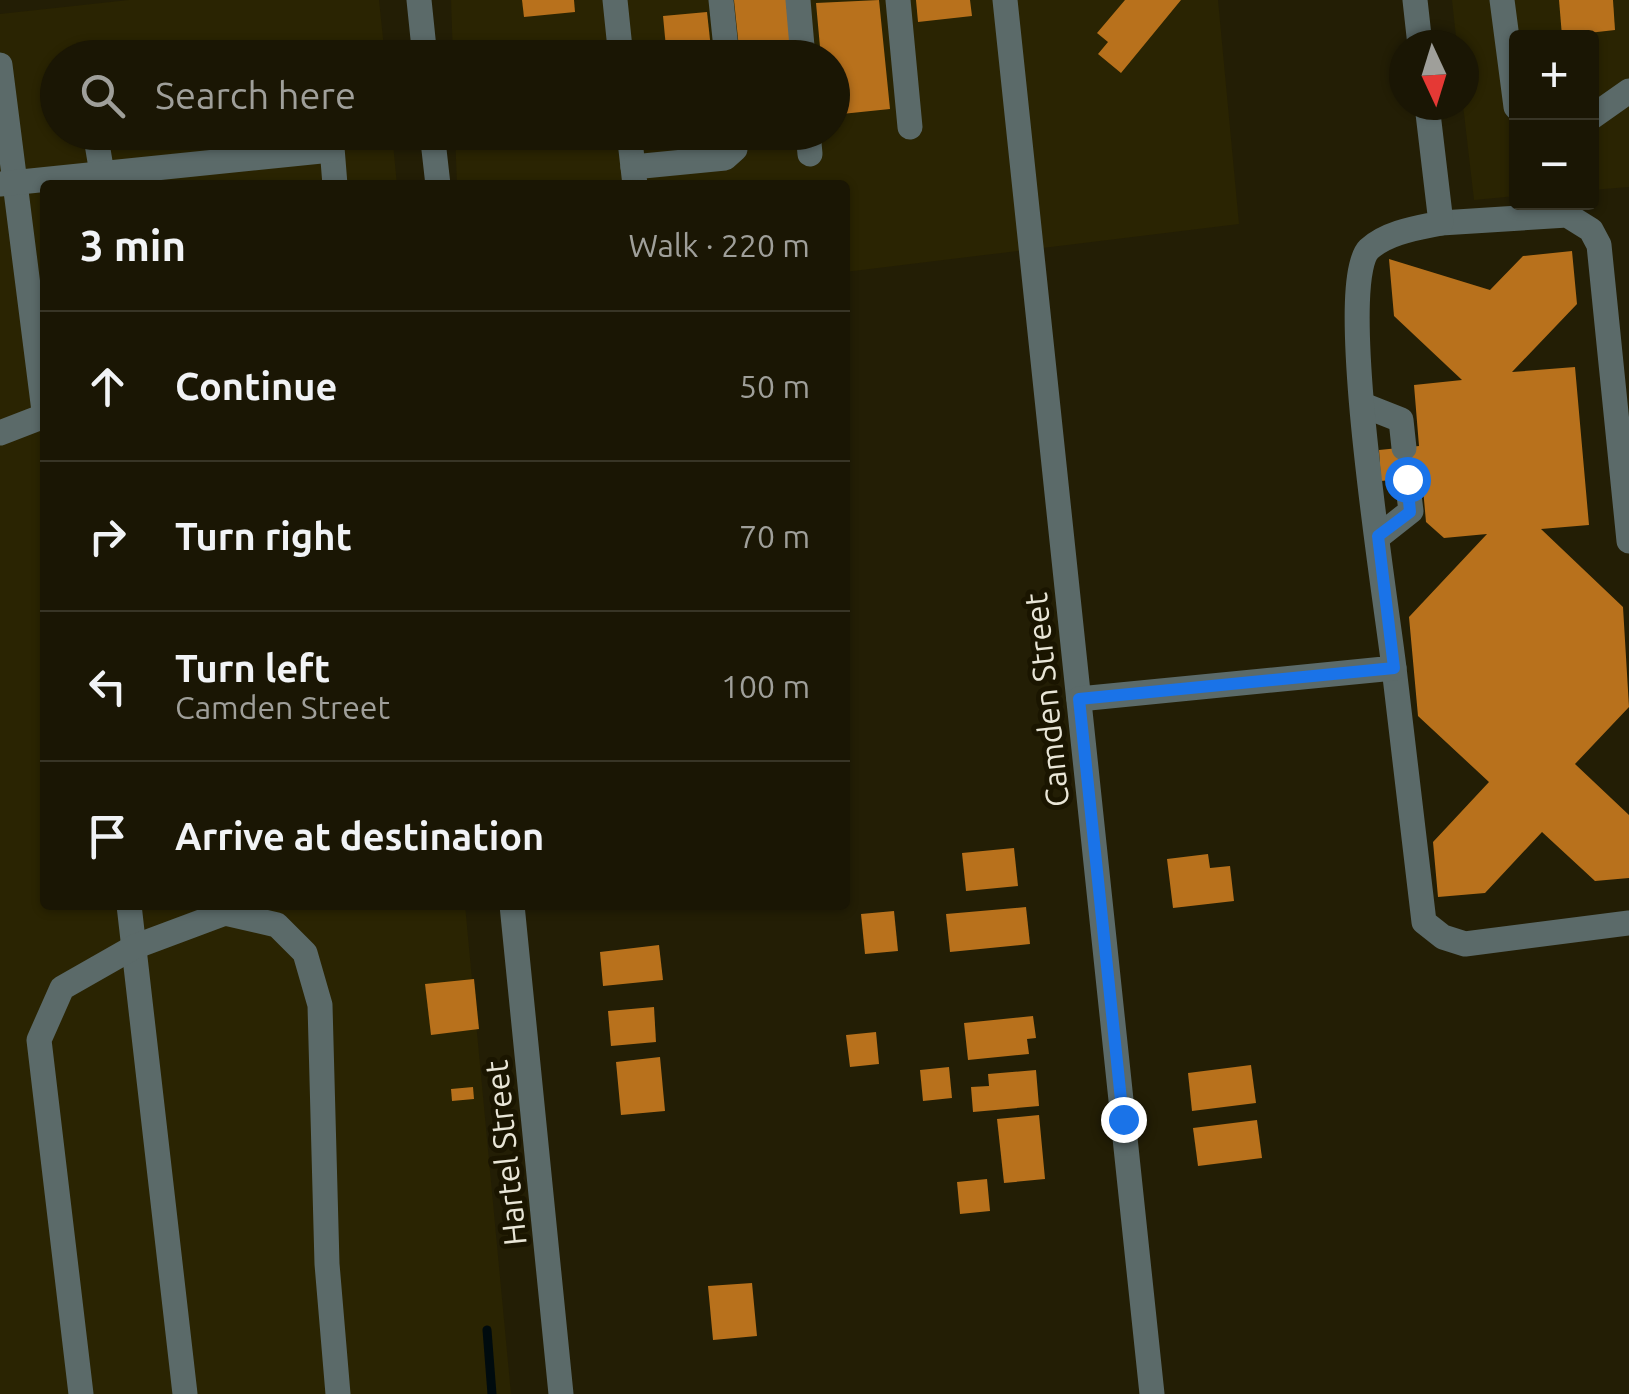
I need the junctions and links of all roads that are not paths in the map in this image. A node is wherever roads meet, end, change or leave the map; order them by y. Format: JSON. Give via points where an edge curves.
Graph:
{"nodes":[{"id":1,"x":419,"y":0,"type":"edge"},
{"id":2,"x":616,"y":0,"type":"edge"},
{"id":3,"x":720,"y":0,"type":"edge"},
{"id":4,"x":798,"y":0,"type":"edge"},
{"id":5,"x":898,"y":0,"type":"edge"},
{"id":6,"x":1005,"y":0,"type":"edge"},
{"id":7,"x":1414,"y":0,"type":"edge"},
{"id":8,"x":1502,"y":0,"type":"edge"},
{"id":9,"x":1418,"y":30,"type":"edge"},
{"id":10,"x":423,"y":40,"type":"edge"},
{"id":11,"x":620,"y":40,"type":"edge"},
{"id":12,"x":725,"y":40,"type":"edge"},
{"id":13,"x":801,"y":40,"type":"edge"},
{"id":14,"x":1509,"y":54,"type":"edge"},
{"id":15,"x":0,"y":65,"type":"edge"},
{"id":16,"x":1629,"y":91,"type":"edge"},
{"id":17,"x":1599,"y":113,"type":"edge"},
{"id":18,"x":1429,"y":120,"type":"edge"},
{"id":19,"x":910,"y":127,"type":"dead end"},
{"id":20,"x":98,"y":150,"type":"edge"},
{"id":21,"x":279,"y":150,"type":"edge"},
{"id":22,"x":332,"y":150,"type":"edge"},
{"id":23,"x":434,"y":150,"type":"edge"},
{"id":24,"x":631,"y":150,"type":"edge"},
{"id":25,"x":734,"y":150,"type":"edge"},
{"id":26,"x":634,"y":176,"type":"edge"},
{"id":27,"x":104,"y":180,"type":"edge"},
{"id":28,"x":335,"y":180,"type":"edge"},
{"id":29,"x":437,"y":180,"type":"edge"},
{"id":30,"x":40,"y":183,"type":"edge"},
{"id":31,"x":7,"y":184,"type":"edge"},
{"id":32,"x":1441,"y":223,"type":"junction"},
{"id":33,"x":40,"y":393,"type":"edge"},
{"id":34,"x":1363,"y":405,"type":"junction"},
{"id":35,"x":40,"y":419,"type":"edge"},
{"id":36,"x":0,"y":433,"type":"edge"},
{"id":37,"x":1404,"y":448,"type":"dead end"},
{"id":38,"x":1407,"y":479,"type":"dead end"},
{"id":39,"x":1378,"y":536,"type":"junction"},
{"id":40,"x":1629,"y":541,"type":"edge"},
{"id":41,"x":1394,"y":668,"type":"junction"},
{"id":42,"x":1079,"y":699,"type":"junction"},
{"id":43,"x":129,"y":910,"type":"edge"},
{"id":44,"x":513,"y":910,"type":"edge"},
{"id":45,"x":277,"y":915,"type":"edge"},
{"id":46,"x":1629,"y":923,"type":"edge"},
{"id":47,"x":134,"y":947,"type":"junction"},
{"id":48,"x":81,"y":1394,"type":"edge"},
{"id":49,"x":184,"y":1394,"type":"edge"},
{"id":50,"x":338,"y":1394,"type":"edge"},
{"id":51,"x":561,"y":1394,"type":"edge"},
{"id":52,"x":1152,"y":1394,"type":"edge"}],
"edges":[{"from":1,"to":10,"type":"street"},
{"from":2,"to":11,"type":"street"},
{"from":3,"to":12,"type":"street"},
{"from":4,"to":13,"type":"street"},
{"from":5,"to":19,"type":"street"},
{"from":6,"to":42,"type":"street","name":"Camden Street"},
{"from":7,"to":9,"type":"street"},
{"from":8,"to":14,"type":"street"},
{"from":15,"to":31,"type":"street"},
{"from":16,"to":17,"type":"street"},
{"from":18,"to":32,"type":"street"},
{"from":20,"to":27,"type":"street"},
{"from":21,"to":27,"type":"street"},
{"from":22,"to":28,"type":"street"},
{"from":23,"to":29,"type":"street"},
{"from":24,"to":26,"type":"street"},
{"from":25,"to":26,"type":"street","via":[[725,158]]},
{"from":30,"to":31,"type":"street"},
{"from":31,"to":33,"type":"street"},
{"from":32,"to":34,"type":"street","via":[[1398,233],[1368,250],[1358,272]]},
{"from":32,"to":40,"type":"street","via":[[1567,216],[1591,230],[1599,245]]},
{"from":34,"to":37,"type":"street","via":[[1400,420]]},
{"from":34,"to":39,"type":"street"},
{"from":35,"to":36,"type":"street"},
{"from":38,"to":39,"type":"street","via":[[1410,512]]},
{"from":39,"to":41,"type":"street"},
{"from":41,"to":42,"type":"street"},
{"from":41,"to":46,"type":"street","via":[[1424,922],[1465,944]]},
{"from":42,"to":52,"type":"street","name":"Camden Street"},
{"from":43,"to":47,"type":"street"},
{"from":44,"to":51,"type":"street","name":"Hartel Street"},
{"from":45,"to":47,"type":"street","via":[[226,914]]},
{"from":45,"to":50,"type":"street","via":[[305,953],[320,1005],[326,1264]]},
{"from":47,"to":48,"type":"street","via":[[62,988],[39,1040]]},
{"from":47,"to":49,"type":"street"}]}
